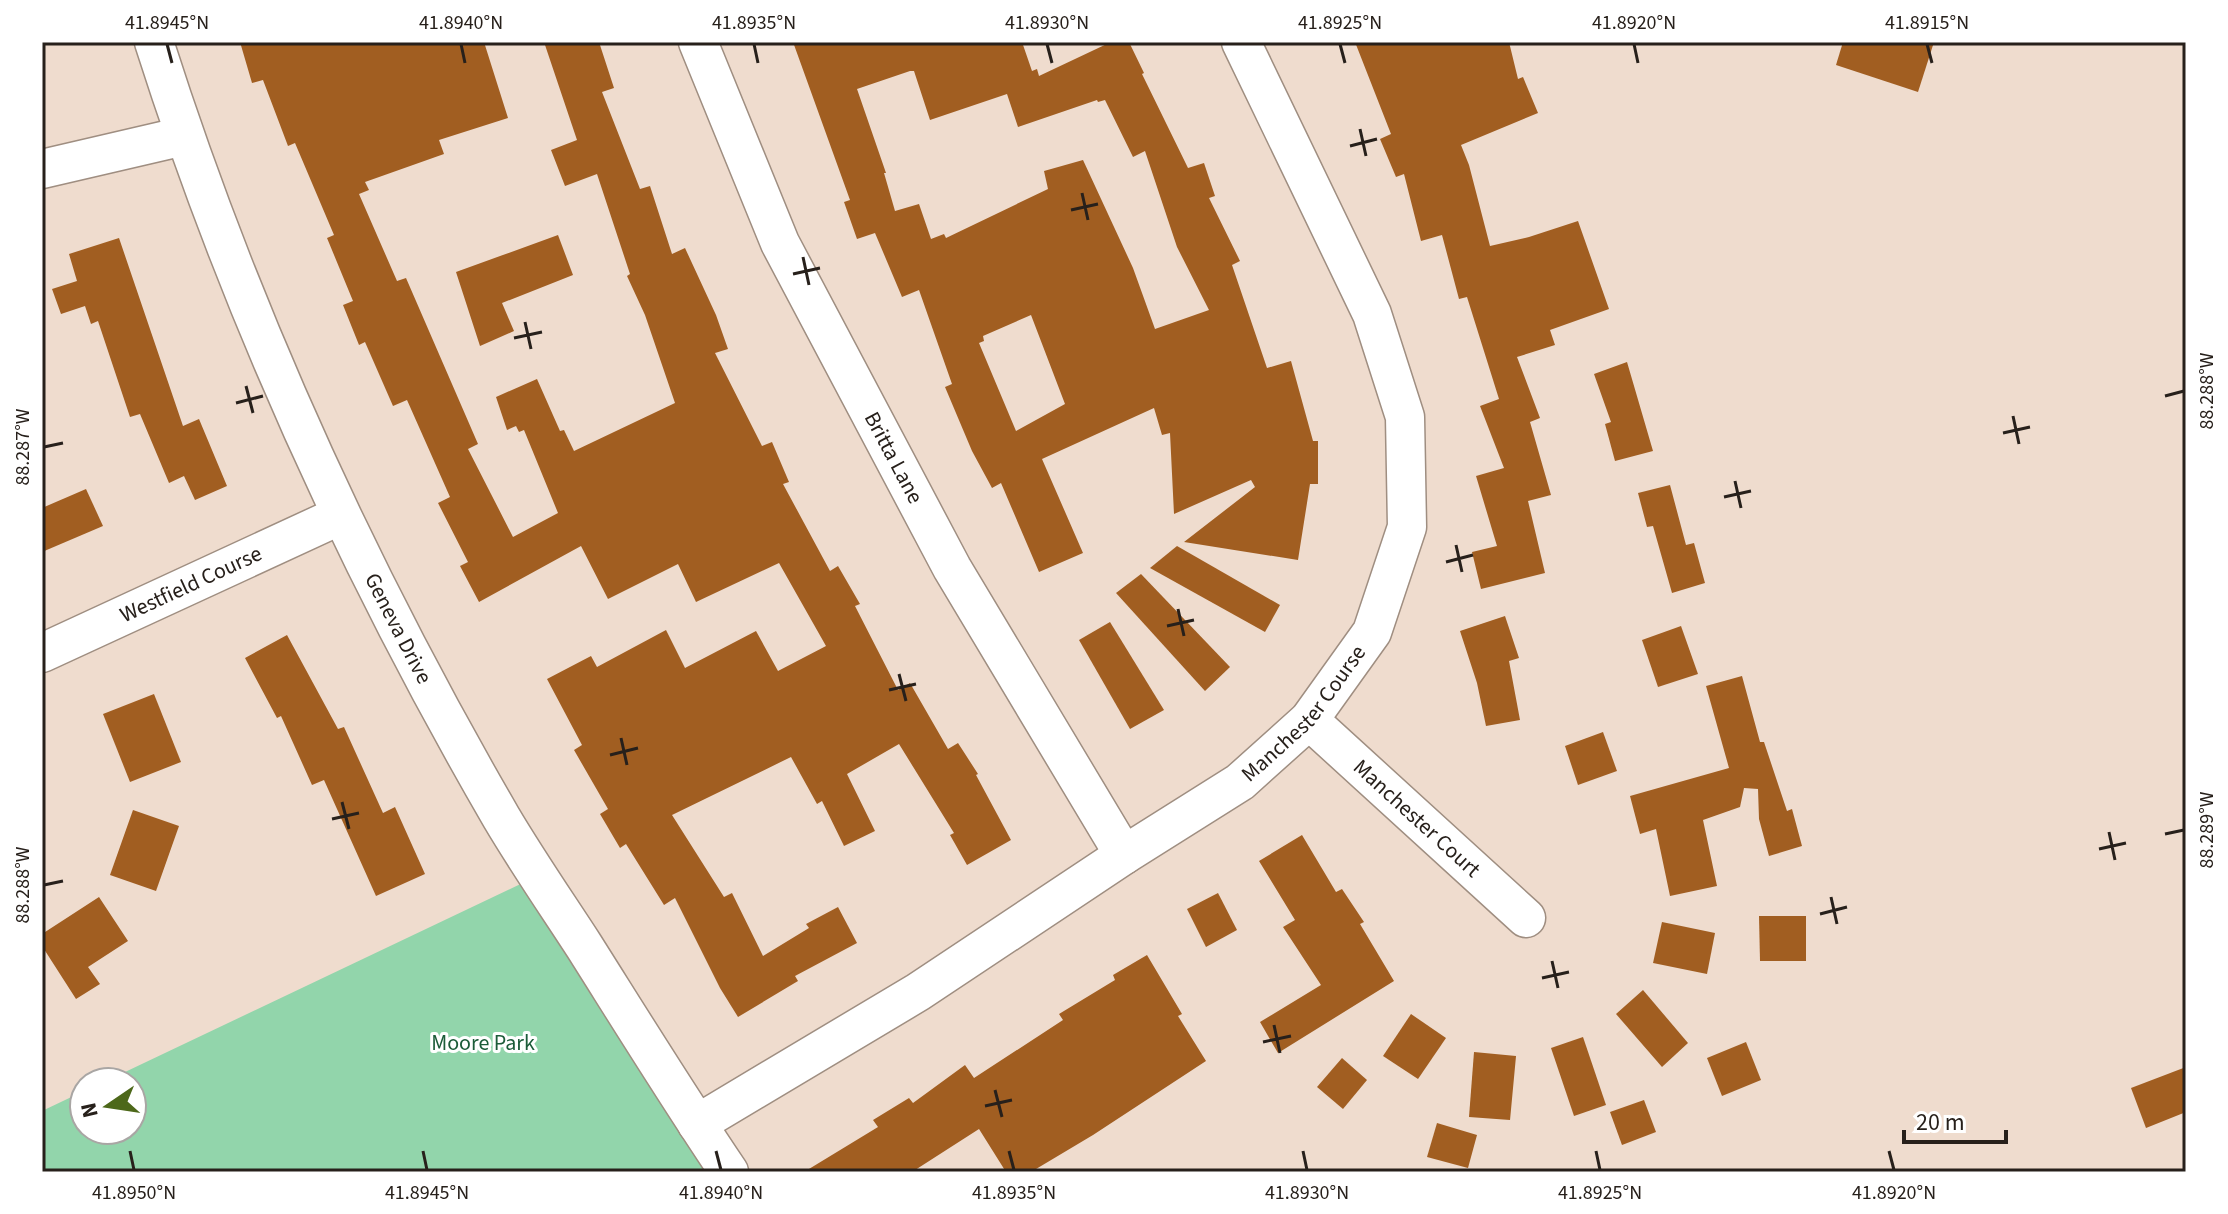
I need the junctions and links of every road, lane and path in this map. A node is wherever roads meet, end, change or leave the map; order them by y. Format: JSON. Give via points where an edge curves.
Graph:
{"nodes":[{"id":1,"x":154,"y":42,"type":"edge"},
{"id":2,"x":698,"y":42,"type":"edge"},
{"id":3,"x":1241,"y":42,"type":"edge"},
{"id":4,"x":184,"y":136,"type":"junction"},
{"id":5,"x":42,"y":169,"type":"edge"},
{"id":6,"x":341,"y":515,"type":"junction"},
{"id":7,"x":42,"y":653,"type":"edge"},
{"id":8,"x":1309,"y":720,"type":"junction"},
{"id":9,"x":1124,"y":855,"type":"junction"},
{"id":10,"x":1526,"y":918,"type":"dead end"},
{"id":11,"x":697,"y":1124,"type":"junction"},
{"id":12,"x":729,"y":1172,"type":"edge"}],
"edges":[{"from":1,"to":4,"type":"street","name":"Geneva Drive"},
{"from":2,"to":9,"type":"street","name":"Britta Lane","via":[[780,243],[952,568]]},
{"from":3,"to":8,"type":"street","name":"Manchester Course","via":[[1372,314],[1405,417],[1407,527],[1372,632]]},
{"from":4,"to":5,"type":"street"},
{"from":4,"to":6,"type":"street","name":"Geneva Drive"},
{"from":6,"to":7,"type":"street","name":"Westfield Course"},
{"from":6,"to":11,"type":"street","name":"Geneva Drive","via":[[502,819]]},
{"from":8,"to":9,"type":"street","name":"Manchester Course","via":[[1240,782]]},
{"from":8,"to":10,"type":"street","name":"Manchester Court"},
{"from":9,"to":11,"type":"street","name":"Manchester Course","via":[[918,992]]},
{"from":11,"to":12,"type":"street","name":"Geneva Drive"}]}
